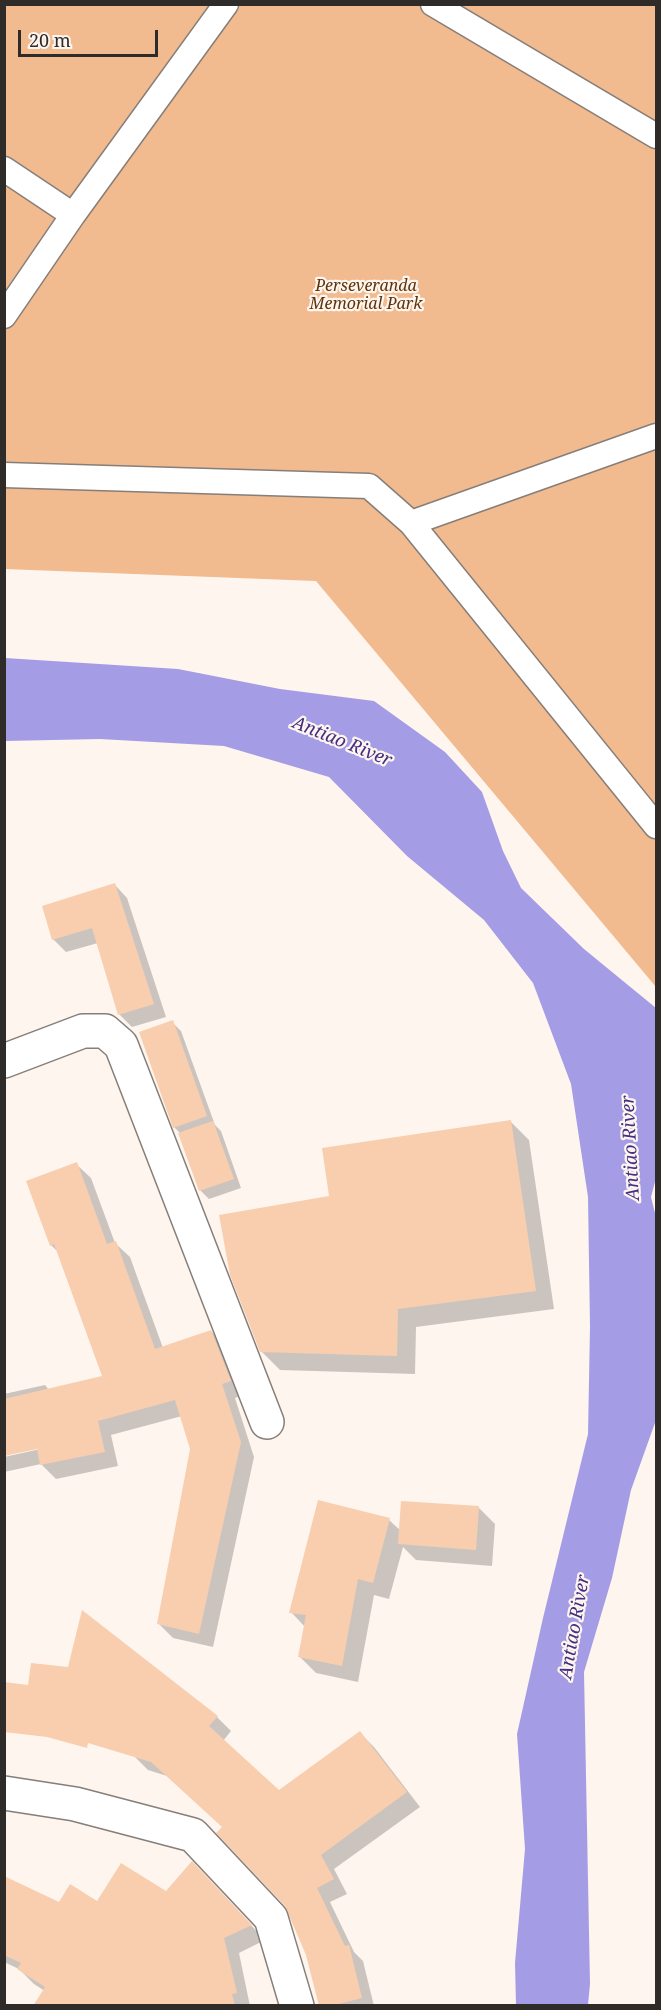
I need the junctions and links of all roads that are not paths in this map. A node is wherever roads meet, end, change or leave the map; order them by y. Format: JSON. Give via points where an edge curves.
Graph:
{"nodes":[{"id":1,"x":226,"y":4,"type":"edge"},
{"id":2,"x":433,"y":4,"type":"edge"},
{"id":3,"x":657,"y":136,"type":"edge"},
{"id":4,"x":4,"y":169,"type":"edge"},
{"id":5,"x":73,"y":215,"type":"junction"},
{"id":6,"x":4,"y":316,"type":"edge"},
{"id":7,"x":657,"y":436,"type":"edge"},
{"id":8,"x":4,"y":475,"type":"edge"},
{"id":9,"x":411,"y":523,"type":"junction"},
{"id":10,"x":657,"y":826,"type":"edge"},
{"id":11,"x":4,"y":1061,"type":"edge"},
{"id":12,"x":267,"y":1422,"type":"dead end"},
{"id":13,"x":4,"y":1793,"type":"edge"},
{"id":14,"x":297,"y":2006,"type":"edge"}],
"edges":[{"from":1,"to":5,"type":"lane"},
{"from":2,"to":3,"type":"lane"},
{"from":4,"to":5,"type":"lane"},
{"from":5,"to":6,"type":"lane"},
{"from":7,"to":9,"type":"lane"},
{"from":8,"to":9,"type":"lane","via":[[369,486]]},
{"from":9,"to":10,"type":"lane"},
{"from":11,"to":12,"type":"street","via":[[82,1031],[105,1031],[121,1045]]},
{"from":13,"to":14,"type":"street","via":[[75,1804],[193,1835],[271,1917]]}]}
